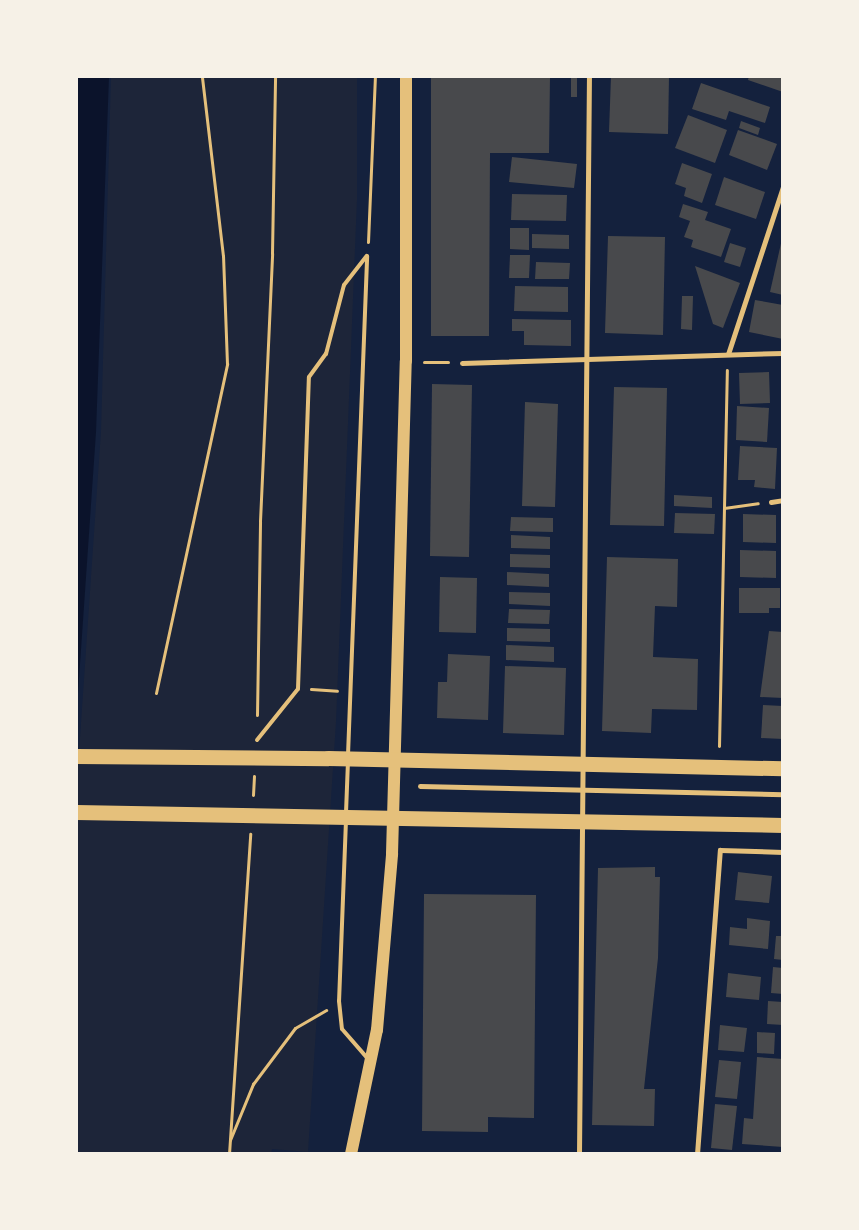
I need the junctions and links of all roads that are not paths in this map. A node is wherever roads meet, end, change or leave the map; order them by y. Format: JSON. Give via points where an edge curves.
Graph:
{"nodes":[{"id":1,"x":406,"y":76,"type":"edge"},
{"id":2,"x":590,"y":76,"type":"edge"},
{"id":3,"x":783,"y":187,"type":"edge"},
{"id":4,"x":783,"y":353,"type":"edge"},
{"id":5,"x":728,"y":354,"type":"junction"},
{"id":6,"x":585,"y":360,"type":"junction"},
{"id":7,"x":462,"y":363,"type":"road end"},
{"id":8,"x":783,"y":500,"type":"edge"},
{"id":9,"x":771,"y":502,"type":"road end"},
{"id":10,"x":257,"y":740,"type":"road end"},
{"id":11,"x":76,"y":756,"type":"edge"},
{"id":12,"x":783,"y":768,"type":"edge"},
{"id":13,"x":420,"y":786,"type":"dead end"},
{"id":14,"x":581,"y":791,"type":"junction"},
{"id":15,"x":783,"y":794,"type":"edge"},
{"id":16,"x":76,"y":812,"type":"edge"},
{"id":17,"x":783,"y":825,"type":"edge"},
{"id":18,"x":783,"y":852,"type":"edge"},
{"id":19,"x":370,"y":1061,"type":"junction"},
{"id":20,"x":351,"y":1154,"type":"edge"},
{"id":21,"x":579,"y":1154,"type":"edge"},
{"id":22,"x":696,"y":1154,"type":"edge"}],
"edges":[{"from":1,"to":19,"type":"main road","via":[[406,361],[392,854],[382,988]]},
{"from":2,"to":6,"type":"street"},
{"from":3,"to":5,"type":"street"},
{"from":4,"to":5,"type":"street"},
{"from":5,"to":6,"type":"street"},
{"from":6,"to":7,"type":"street"},
{"from":6,"to":14,"type":"street"},
{"from":8,"to":9,"type":"street"},
{"from":10,"to":19,"type":"lane","via":[[298,689],[309,377],[326,354],[344,285],[367,256],[339,1001],[342,1029]]},
{"from":11,"to":12,"type":"highway"},
{"from":13,"to":14,"type":"street"},
{"from":14,"to":15,"type":"street"},
{"from":14,"to":21,"type":"street"},
{"from":16,"to":17,"type":"highway"},
{"from":18,"to":22,"type":"street","via":[[720,850]]},
{"from":19,"to":20,"type":"main road"}]}
